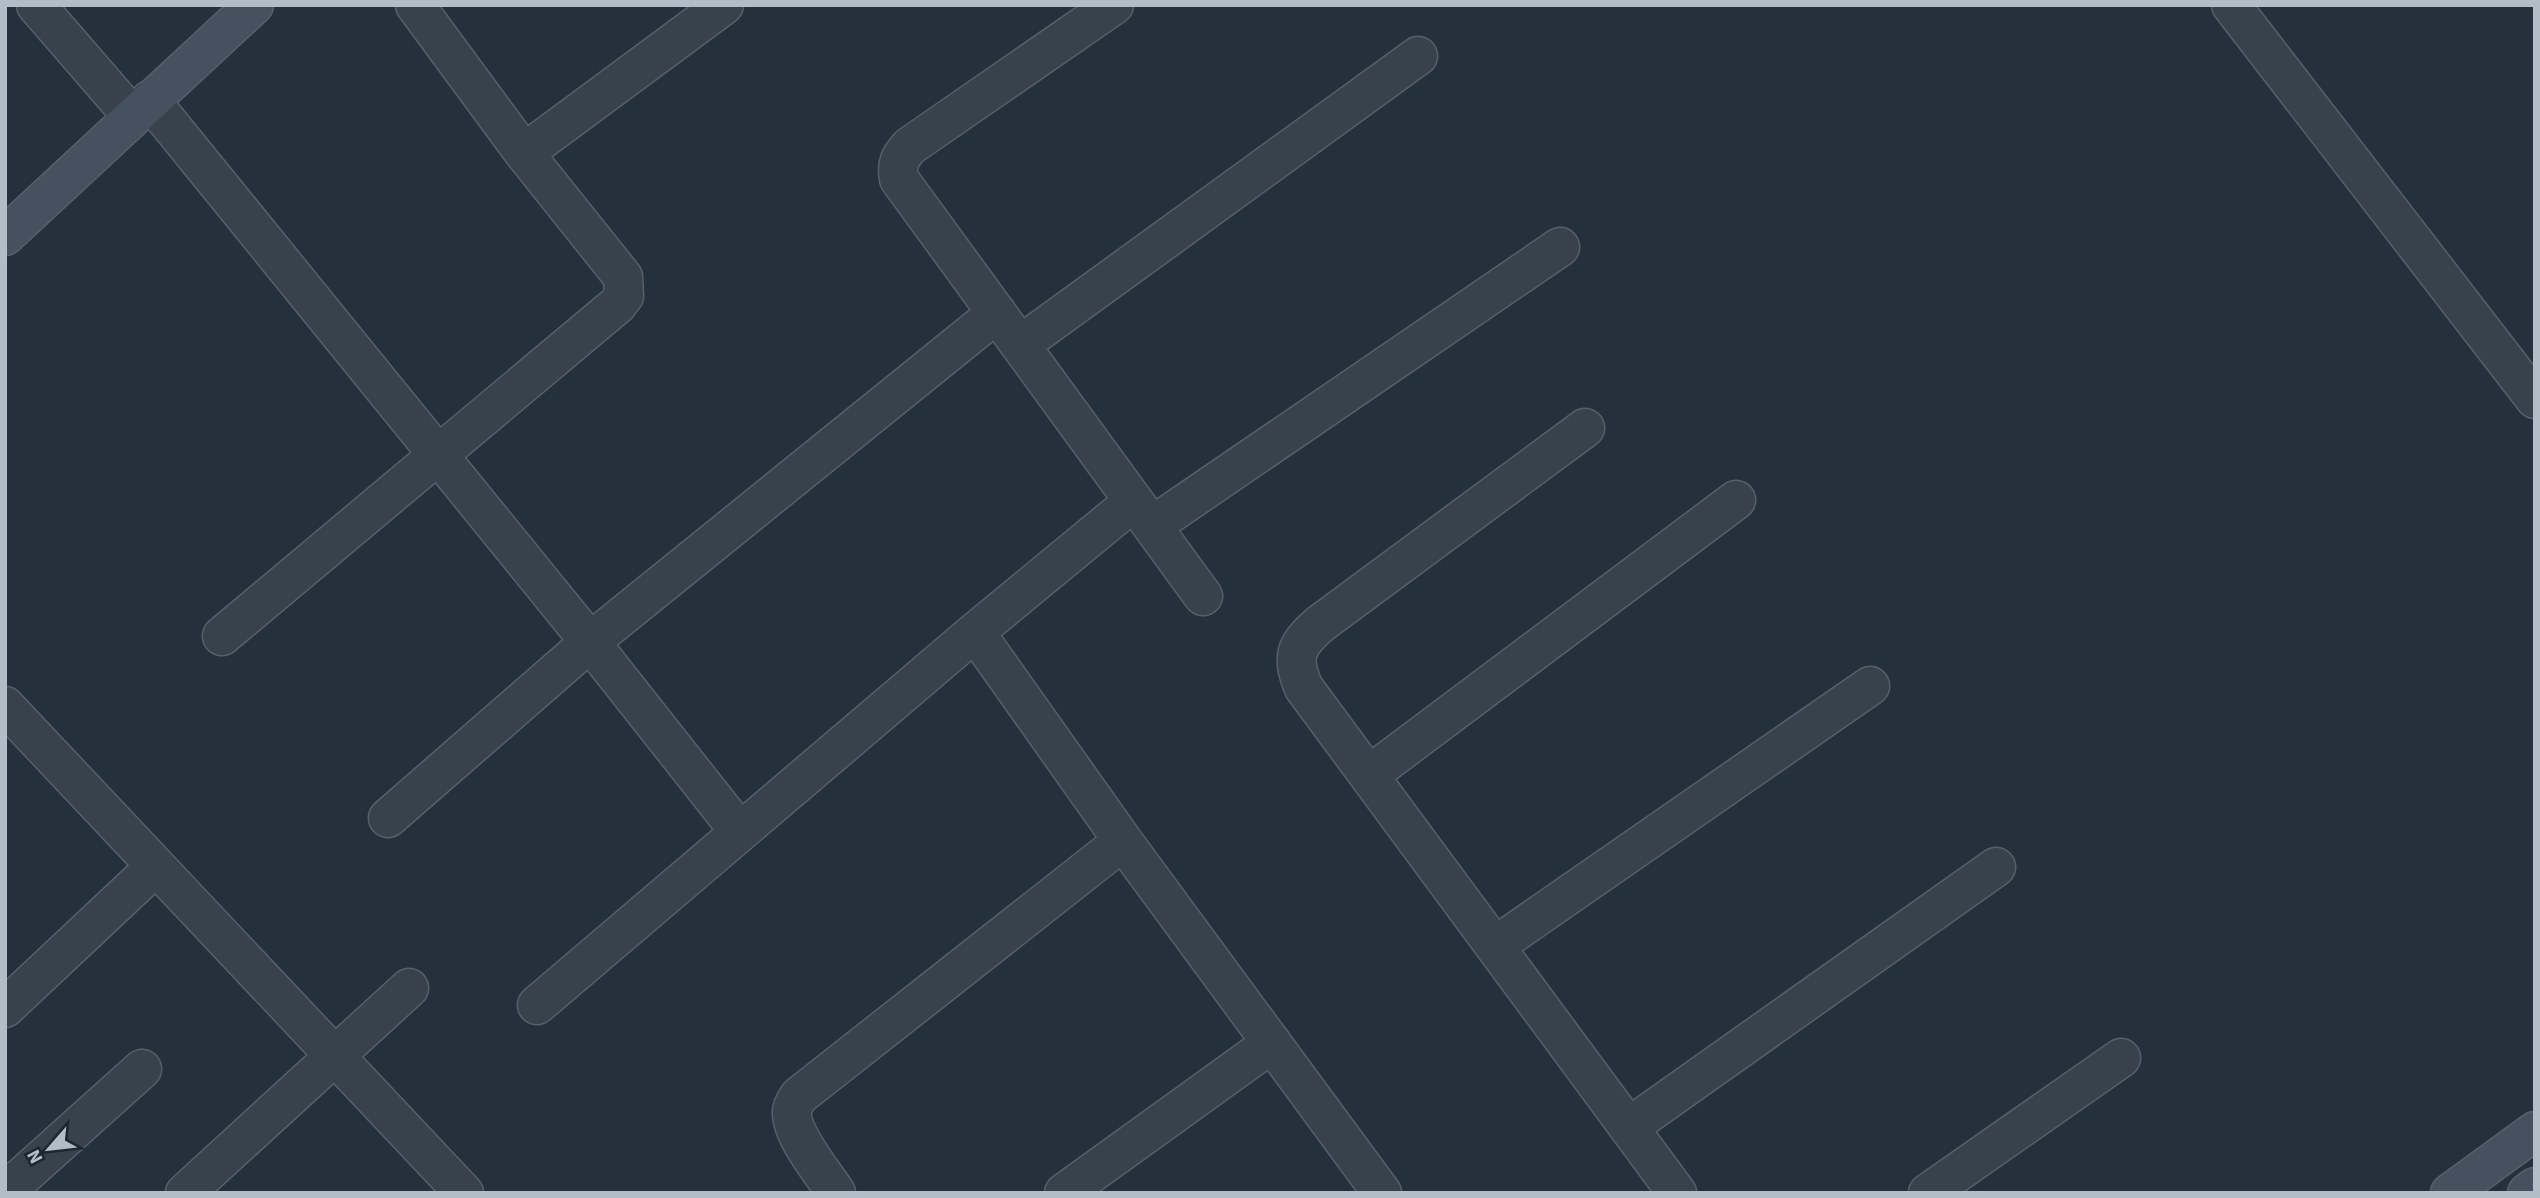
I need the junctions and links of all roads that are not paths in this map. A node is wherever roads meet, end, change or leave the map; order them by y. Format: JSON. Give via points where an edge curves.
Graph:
{"nodes":[{"id":1,"x":36,"y":5,"type":"edge"},
{"id":2,"x":254,"y":5,"type":"edge"},
{"id":3,"x":415,"y":5,"type":"edge"},
{"id":4,"x":724,"y":5,"type":"edge"},
{"id":5,"x":1114,"y":5,"type":"edge"},
{"id":6,"x":2231,"y":5,"type":"edge"},
{"id":7,"x":1418,"y":56,"type":"dead end"},
{"id":8,"x":141,"y":108,"type":"junction"},
{"id":9,"x":524,"y":153,"type":"junction"},
{"id":10,"x":5,"y":236,"type":"edge"},
{"id":11,"x":1560,"y":247,"type":"dead end"},
{"id":12,"x":997,"y":313,"type":"junction"},
{"id":13,"x":1020,"y":345,"type":"junction"},
{"id":14,"x":2535,"y":400,"type":"edge"},
{"id":15,"x":1585,"y":428,"type":"dead end"},
{"id":16,"x":438,"y":456,"type":"junction"},
{"id":17,"x":1736,"y":500,"type":"dead end"},
{"id":18,"x":1143,"y":514,"type":"junction"},
{"id":19,"x":1203,"y":596,"type":"dead end"},
{"id":20,"x":975,"y":632,"type":"junction"},
{"id":21,"x":222,"y":636,"type":"dead end"},
{"id":22,"x":590,"y":642,"type":"junction"},
{"id":23,"x":1870,"y":686,"type":"dead end"},
{"id":24,"x":12,"y":726,"type":"edge"},
{"id":25,"x":1369,"y":775,"type":"junction"},
{"id":26,"x":388,"y":818,"type":"dead end"},
{"id":27,"x":740,"y":832,"type":"junction"},
{"id":28,"x":1124,"y":841,"type":"junction"},
{"id":29,"x":155,"y":867,"type":"junction"},
{"id":30,"x":1996,"y":867,"type":"dead end"},
{"id":31,"x":1495,"y":946,"type":"junction"},
{"id":32,"x":409,"y":988,"type":"dead end"},
{"id":33,"x":537,"y":1005,"type":"dead end"},
{"id":34,"x":5,"y":1008,"type":"edge"},
{"id":35,"x":1272,"y":1043,"type":"junction"},
{"id":36,"x":334,"y":1057,"type":"junction"},
{"id":37,"x":2121,"y":1058,"type":"dead end"},
{"id":38,"x":142,"y":1069,"type":"dead end"},
{"id":39,"x":1629,"y":1127,"type":"junction"},
{"id":40,"x":2535,"y":1131,"type":"edge"},
{"id":41,"x":2535,"y":1186,"type":"edge"},
{"id":42,"x":5,"y":1192,"type":"edge"},
{"id":43,"x":185,"y":1193,"type":"edge"},
{"id":44,"x":464,"y":1193,"type":"edge"},
{"id":45,"x":836,"y":1193,"type":"edge"},
{"id":46,"x":1064,"y":1193,"type":"edge"},
{"id":47,"x":1382,"y":1193,"type":"edge"},
{"id":48,"x":1677,"y":1193,"type":"edge"},
{"id":49,"x":1928,"y":1193,"type":"edge"},
{"id":50,"x":2450,"y":1193,"type":"edge"},
{"id":51,"x":2527,"y":1193,"type":"edge"}],
"edges":[{"from":1,"to":8,"type":"street"},
{"from":2,"to":8,"type":"street"},
{"from":3,"to":9,"type":"street"},
{"from":4,"to":9,"type":"street"},
{"from":5,"to":12,"type":"street","via":[[900,157],[900,179]]},
{"from":6,"to":14,"type":"street"},
{"from":7,"to":13,"type":"street"},
{"from":8,"to":10,"type":"street"},
{"from":8,"to":16,"type":"street"},
{"from":9,"to":16,"type":"street","via":[[623,277],[624,296]]},
{"from":11,"to":18,"type":"street"},
{"from":12,"to":13,"type":"street"},
{"from":12,"to":22,"type":"street"},
{"from":13,"to":18,"type":"street"},
{"from":15,"to":25,"type":"street","via":[[1304,638],[1296,670],[1304,688]]},
{"from":16,"to":21,"type":"street"},
{"from":16,"to":22,"type":"street"},
{"from":17,"to":25,"type":"street"},
{"from":18,"to":19,"type":"street"},
{"from":18,"to":20,"type":"street"},
{"from":20,"to":27,"type":"street"},
{"from":20,"to":28,"type":"street"},
{"from":22,"to":26,"type":"street"},
{"from":22,"to":27,"type":"street"},
{"from":23,"to":31,"type":"street"},
{"from":24,"to":29,"type":"street"},
{"from":25,"to":31,"type":"street"},
{"from":27,"to":33,"type":"street"},
{"from":28,"to":35,"type":"street"},
{"from":28,"to":45,"type":"street","via":[[799,1096],[791,1110],[793,1122]]},
{"from":29,"to":34,"type":"street"},
{"from":29,"to":36,"type":"street"},
{"from":30,"to":39,"type":"street"},
{"from":31,"to":39,"type":"street"},
{"from":32,"to":36,"type":"street"},
{"from":35,"to":46,"type":"street"},
{"from":35,"to":47,"type":"street"},
{"from":36,"to":43,"type":"street"},
{"from":36,"to":44,"type":"street"},
{"from":37,"to":49,"type":"street"},
{"from":38,"to":42,"type":"street"},
{"from":39,"to":48,"type":"street"},
{"from":40,"to":50,"type":"street"},
{"from":41,"to":51,"type":"street"}]}
